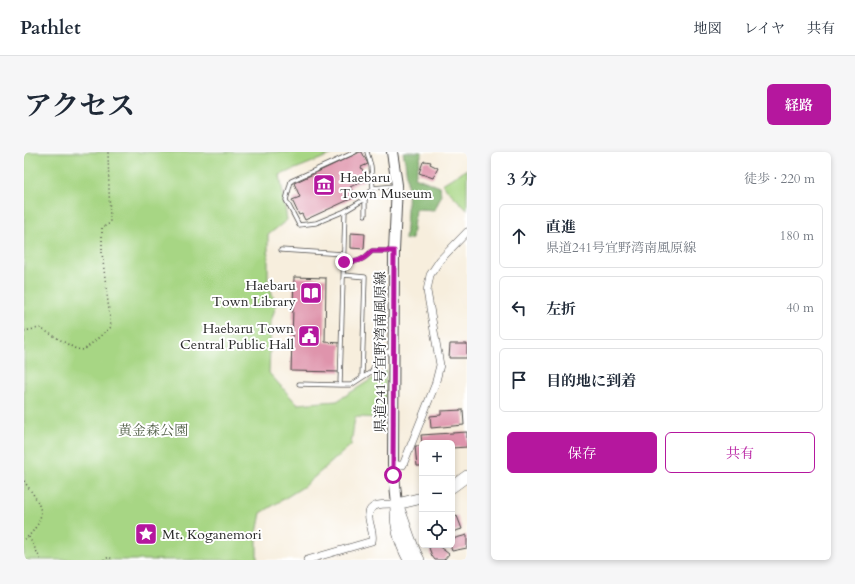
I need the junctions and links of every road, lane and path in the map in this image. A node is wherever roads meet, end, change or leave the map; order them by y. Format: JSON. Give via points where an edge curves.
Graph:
{"nodes":[{"id":1,"x":108,"y":152,"type":"edge"},
{"id":2,"x":355,"y":152,"type":"edge"},
{"id":3,"x":367,"y":152,"type":"edge"},
{"id":4,"x":392,"y":152,"type":"edge"},
{"id":5,"x":397,"y":186,"type":"junction"},
{"id":6,"x":373,"y":188,"type":"junction"},
{"id":7,"x":365,"y":199,"type":"junction"},
{"id":8,"x":345,"y":211,"type":"junction"},
{"id":9,"x":365,"y":215,"type":"dead end"},
{"id":10,"x":467,"y":232,"type":"edge"},
{"id":11,"x":282,"y":250,"type":"dead end"},
{"id":12,"x":394,"y":251,"type":"junction"},
{"id":13,"x":344,"y":254,"type":"junction"},
{"id":14,"x":344,"y":262,"type":"junction"},
{"id":15,"x":344,"y":275,"type":"junction"},
{"id":16,"x":24,"y":331,"type":"edge"},
{"id":17,"x":393,"y":351,"type":"junction"},
{"id":18,"x":362,"y":378,"type":"junction"},
{"id":19,"x":299,"y":384,"type":"dead end"},
{"id":20,"x":340,"y":385,"type":"junction"},
{"id":21,"x":393,"y":465,"type":"junction"},
{"id":22,"x":467,"y":476,"type":"edge"},
{"id":23,"x":24,"y":481,"type":"edge"},
{"id":24,"x":455,"y":485,"type":"edge"},
{"id":25,"x":419,"y":499,"type":"edge"},
{"id":26,"x":396,"y":504,"type":"junction"},
{"id":27,"x":29,"y":536,"type":"junction"},
{"id":28,"x":24,"y":539,"type":"edge"},
{"id":29,"x":40,"y":560,"type":"edge"},
{"id":30,"x":104,"y":560,"type":"edge"},
{"id":31,"x":112,"y":560,"type":"edge"},
{"id":32,"x":307,"y":560,"type":"edge"},
{"id":33,"x":409,"y":560,"type":"edge"},
{"id":34,"x":419,"y":560,"type":"edge"}],
"edges":[{"from":1,"to":16,"type":"path","via":[[110,223],[102,228],[102,252],[111,326],[84,350],[76,349],[40,328]]},
{"from":2,"to":8,"type":"lane","via":[[291,181],[286,200],[299,225],[316,223]]},
{"from":3,"to":6,"type":"lane"},
{"from":4,"to":5,"type":"main road","name":"県道241号宜野湾南風原線"},
{"from":5,"to":6,"type":"lane"},
{"from":5,"to":12,"type":"main road","name":"県道241号宜野湾南風原線"},
{"from":6,"to":7,"type":"lane"},
{"from":7,"to":8,"type":"lane"},
{"from":7,"to":9,"type":"lane"},
{"from":8,"to":13,"type":"lane"},
{"from":10,"to":21,"type":"street","via":[[440,260],[430,276],[427,291],[440,365],[435,386],[403,465]]},
{"from":11,"to":13,"type":"lane"},
{"from":12,"to":14,"type":"lane","via":[[372,251],[356,262]]},
{"from":12,"to":17,"type":"main road","name":"県道241号宜野湾南風原線"},
{"from":13,"to":14,"type":"lane"},
{"from":14,"to":15,"type":"lane"},
{"from":15,"to":18,"type":"lane","via":[[365,276]]},
{"from":15,"to":20,"type":"lane"},
{"from":17,"to":18,"type":"lane","via":[[378,355],[371,372]]},
{"from":17,"to":21,"type":"main road","name":"県道241号宜野湾南風原線"},
{"from":18,"to":20,"type":"lane","via":[[351,385]]},
{"from":19,"to":20,"type":"lane"},
{"from":21,"to":26,"type":"main road","name":"県道241号宜野湾南風原線"},
{"from":22,"to":24,"type":"main road"},
{"from":23,"to":27,"type":"path","via":[[39,502],[41,513],[39,523]]},
{"from":25,"to":26,"type":"main road"},
{"from":26,"to":32,"type":"street","via":[[380,504],[371,508],[368,517],[372,541]]},
{"from":26,"to":33,"type":"main road","via":[[396,527]]},
{"from":26,"to":34,"type":"main road"},
{"from":27,"to":28,"type":"path"},
{"from":27,"to":29,"type":"path"},
{"from":30,"to":31,"type":"path","via":[[110,557]]}]}
